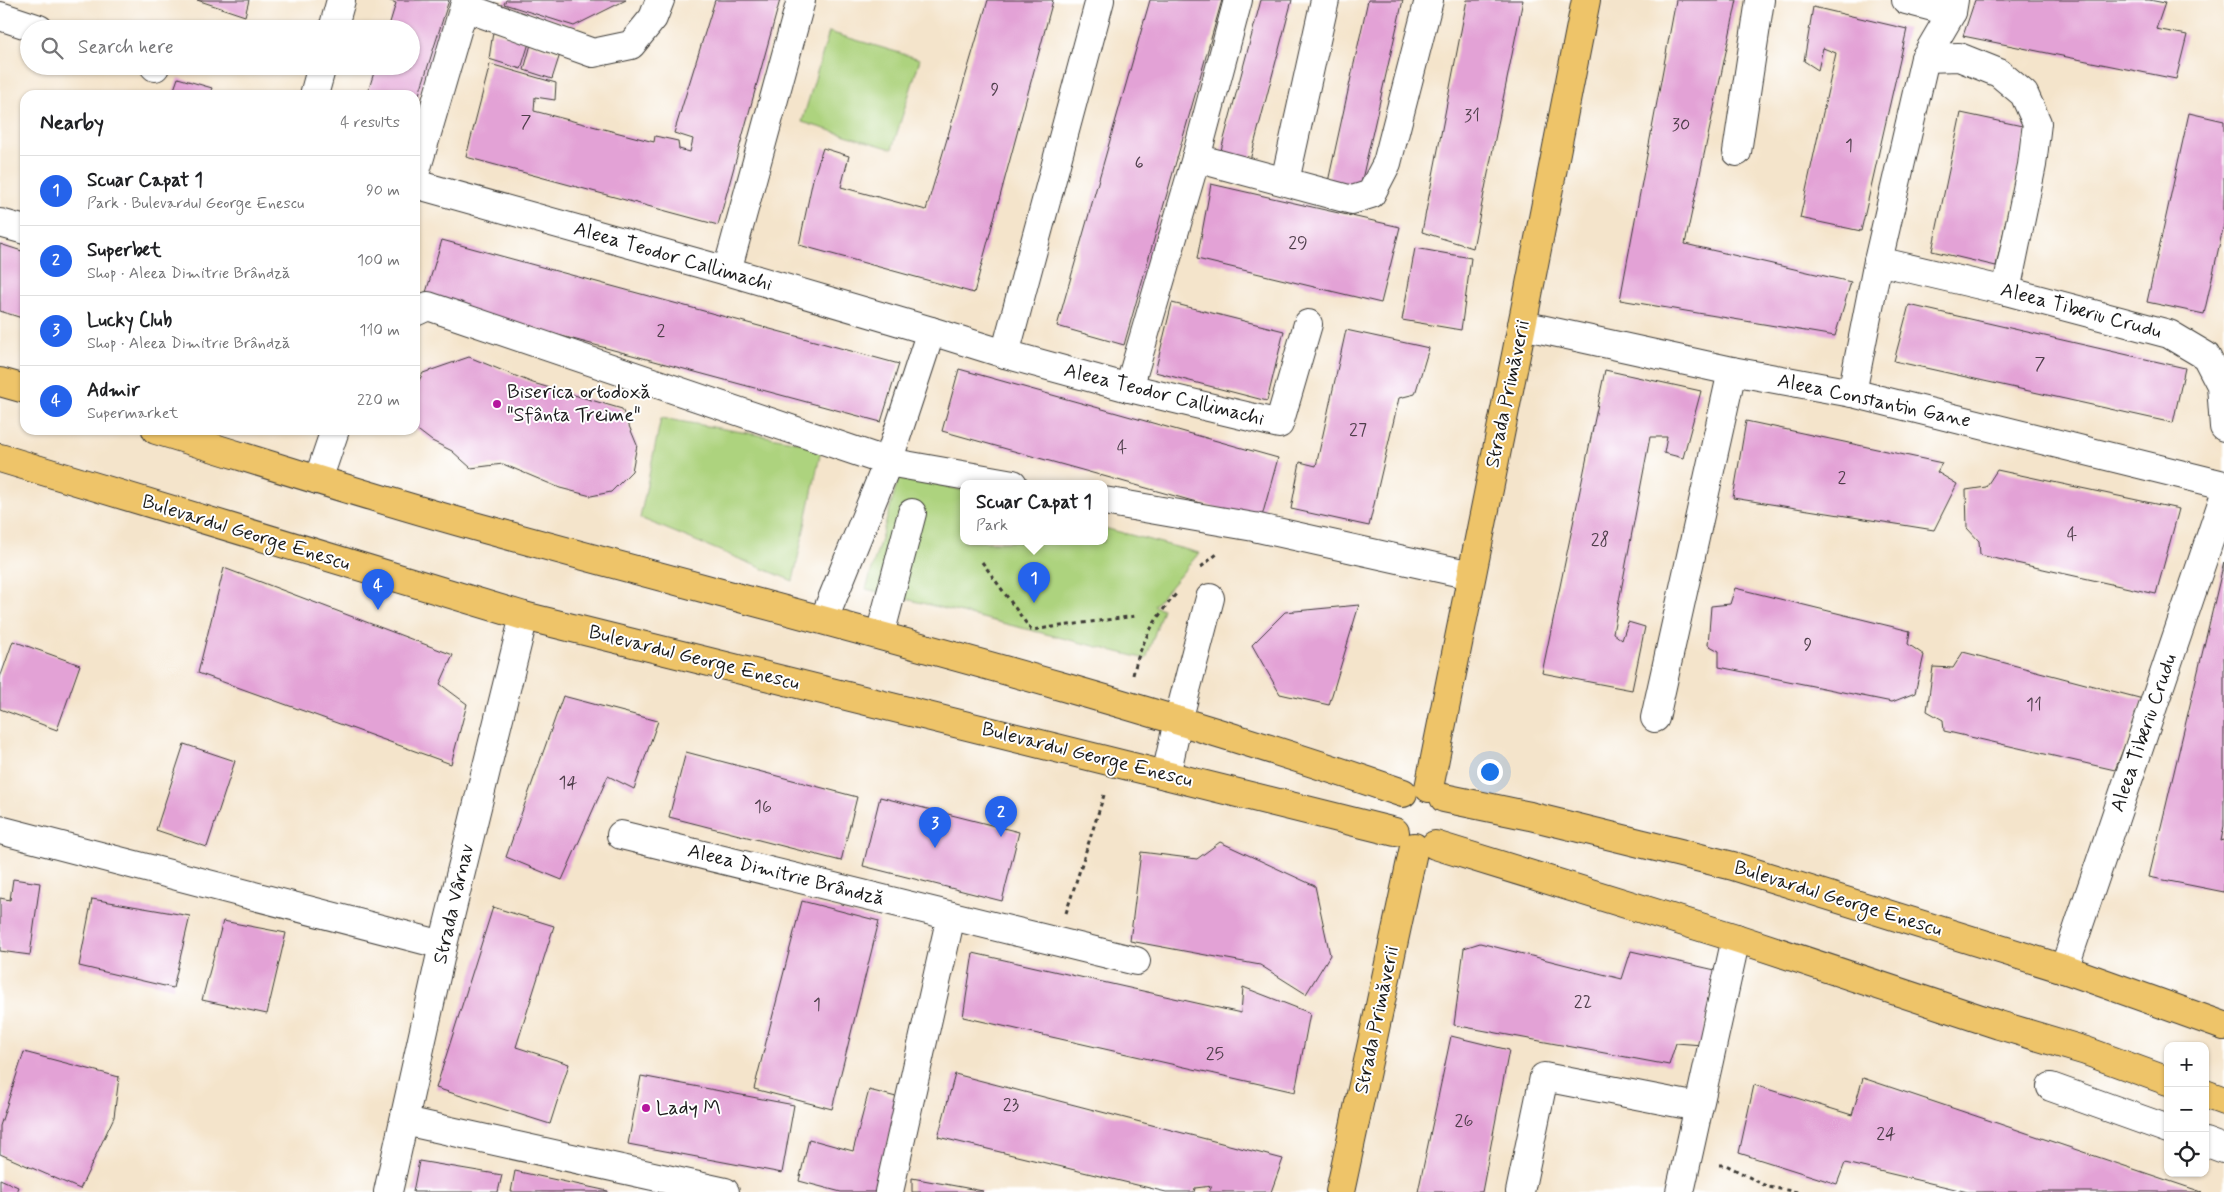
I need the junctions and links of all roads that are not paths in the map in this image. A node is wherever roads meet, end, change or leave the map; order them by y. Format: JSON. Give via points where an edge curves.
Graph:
{"nodes":[{"id":1,"x":341,"y":0,"type":"edge"},
{"id":2,"x":660,"y":0,"type":"edge"},
{"id":3,"x":801,"y":0,"type":"edge"},
{"id":4,"x":1100,"y":0,"type":"edge"},
{"id":5,"x":1238,"y":0,"type":"edge"},
{"id":6,"x":1325,"y":0,"type":"edge"},
{"id":7,"x":1429,"y":0,"type":"edge"},
{"id":8,"x":1586,"y":0,"type":"edge"},
{"id":9,"x":1760,"y":0,"type":"edge"},
{"id":10,"x":1906,"y":0,"type":"edge"},
{"id":11,"x":465,"y":4,"type":"edge"},
{"id":12,"x":1953,"y":6,"type":"edge"},
{"id":13,"x":0,"y":16,"type":"edge"},
{"id":14,"x":335,"y":20,"type":"edge"},
{"id":15,"x":20,"y":23,"type":"edge"},
{"id":16,"x":1925,"y":58,"type":"junction"},
{"id":17,"x":320,"y":75,"type":"edge"},
{"id":18,"x":315,"y":90,"type":"edge"},
{"id":19,"x":1737,"y":152,"type":"dead end"},
{"id":20,"x":420,"y":157,"type":"edge"},
{"id":21,"x":1196,"y":158,"type":"junction"},
{"id":22,"x":1285,"y":182,"type":"junction"},
{"id":23,"x":420,"y":185,"type":"edge"},
{"id":24,"x":0,"y":223,"type":"edge"},
{"id":25,"x":20,"y":229,"type":"edge"},
{"id":26,"x":1878,"y":262,"type":"junction"},
{"id":27,"x":727,"y":271,"type":"junction"},
{"id":28,"x":2006,"y":291,"type":"junction"},
{"id":29,"x":420,"y":310,"type":"edge"},
{"id":30,"x":1308,"y":324,"type":"dead end"},
{"id":31,"x":1522,"y":325,"type":"junction"},
{"id":32,"x":931,"y":331,"type":"junction"},
{"id":33,"x":1005,"y":354,"type":"junction"},
{"id":34,"x":1732,"y":371,"type":"junction"},
{"id":35,"x":0,"y":382,"type":"edge"},
{"id":36,"x":20,"y":388,"type":"edge"},
{"id":37,"x":1129,"y":388,"type":"junction"},
{"id":38,"x":1852,"y":394,"type":"junction"},
{"id":39,"x":2224,"y":427,"type":"edge"},
{"id":40,"x":172,"y":435,"type":"edge"},
{"id":41,"x":333,"y":435,"type":"edge"},
{"id":42,"x":0,"y":458,"type":"edge"},
{"id":43,"x":888,"y":462,"type":"junction"},
{"id":44,"x":318,"y":480,"type":"junction"},
{"id":45,"x":990,"y":480,"type":"edge"},
{"id":46,"x":2224,"y":485,"type":"edge"},
{"id":47,"x":2224,"y":497,"type":"edge"},
{"id":48,"x":1108,"y":501,"type":"edge"},
{"id":49,"x":912,"y":513,"type":"dead end"},
{"id":50,"x":1471,"y":575,"type":"junction"},
{"id":51,"x":1210,"y":598,"type":"dead end"},
{"id":52,"x":524,"y":616,"type":"junction"},
{"id":53,"x":824,"y":619,"type":"junction"},
{"id":54,"x":880,"y":635,"type":"junction"},
{"id":55,"x":1655,"y":718,"type":"dead end"},
{"id":56,"x":1178,"y":721,"type":"junction"},
{"id":57,"x":1166,"y":775,"type":"junction"},
{"id":58,"x":1425,"y":793,"type":"junction"},
{"id":59,"x":0,"y":830,"type":"edge"},
{"id":60,"x":622,"y":835,"type":"dead end"},
{"id":61,"x":1415,"y":841,"type":"junction"},
{"id":62,"x":951,"y":916,"type":"junction"},
{"id":63,"x":1736,"y":938,"type":"junction"},
{"id":64,"x":443,"y":945,"type":"junction"},
{"id":65,"x":1136,"y":961,"type":"dead end"},
{"id":66,"x":2064,"y":969,"type":"junction"},
{"id":67,"x":2224,"y":1026,"type":"edge"},
{"id":68,"x":2164,"y":1080,"type":"edge"},
{"id":69,"x":2051,"y":1087,"type":"dead end"},
{"id":70,"x":2209,"y":1095,"type":"edge"},
{"id":71,"x":2224,"y":1101,"type":"edge"},
{"id":72,"x":1698,"y":1107,"type":"junction"},
{"id":73,"x":405,"y":1120,"type":"junction"},
{"id":74,"x":2164,"y":1128,"type":"edge"},
{"id":75,"x":2209,"y":1143,"type":"edge"},
{"id":76,"x":2224,"y":1148,"type":"edge"},
{"id":77,"x":388,"y":1192,"type":"edge"},
{"id":78,"x":726,"y":1192,"type":"edge"},
{"id":79,"x":889,"y":1192,"type":"edge"},
{"id":80,"x":1340,"y":1192,"type":"edge"},
{"id":81,"x":1520,"y":1192,"type":"edge"},
{"id":82,"x":1680,"y":1192,"type":"edge"}],
"edges":[{"from":1,"to":14,"type":"street"},
{"from":2,"to":11,"type":"street","via":[[653,18],[631,45],[593,53]]},
{"from":3,"to":27,"type":"street"},
{"from":4,"to":33,"type":"street"},
{"from":5,"to":21,"type":"street"},
{"from":6,"to":22,"type":"street"},
{"from":7,"to":22,"type":"street","via":[[1387,163],[1371,194],[1352,200]]},
{"from":8,"to":31,"type":"main road","name":"Strada Primăverii"},
{"from":9,"to":19,"type":"street"},
{"from":10,"to":12,"type":"street"},
{"from":11,"to":20,"type":"street"},
{"from":12,"to":16,"type":"street"},
{"from":13,"to":15,"type":"street"},
{"from":16,"to":26,"type":"street"},
{"from":16,"to":28,"type":"street","via":[[1959,57],[1998,73],[2024,94],[2037,123],[2032,165]]},
{"from":17,"to":18,"type":"street"},
{"from":21,"to":22,"type":"street"},
{"from":21,"to":37,"type":"street"},
{"from":23,"to":27,"type":"street","name":"Aleea Teodor Callimachi"},
{"from":24,"to":25,"type":"street"},
{"from":26,"to":28,"type":"street","name":"Aleea Tiberiu Crudu"},
{"from":26,"to":38,"type":"street"},
{"from":27,"to":32,"type":"street","name":"Aleea Teodor Callimachi"},
{"from":28,"to":39,"type":"street","name":"Aleea Tiberiu Crudu","via":[[2169,334],[2206,356],[2221,385]]},
{"from":29,"to":43,"type":"street","via":[[428,306]]},
{"from":30,"to":37,"type":"street","name":"Aleea Teodor Callimachi","via":[[1279,424]]},
{"from":31,"to":34,"type":"street","name":"Aleea Constantin Gane"},
{"from":31,"to":50,"type":"main road","name":"Strada Primăverii"},
{"from":32,"to":33,"type":"street","name":"Aleea Teodor Callimachi"},
{"from":32,"to":43,"type":"street"},
{"from":33,"to":37,"type":"street","name":"Aleea Teodor Callimachi"},
{"from":34,"to":38,"type":"street","name":"Aleea Constantin Gane"},
{"from":34,"to":55,"type":"street"},
{"from":35,"to":36,"type":"main road"},
{"from":38,"to":46,"type":"street","name":"Aleea Constantin Gane"},
{"from":40,"to":44,"type":"main road","name":"Bulevardul George Enescu"},
{"from":41,"to":44,"type":"street"},
{"from":42,"to":52,"type":"main road","name":"Bulevardul George Enescu"},
{"from":43,"to":45,"type":"street"},
{"from":43,"to":53,"type":"street"},
{"from":44,"to":53,"type":"main road","name":"Bulevardul George Enescu","via":[[480,528]]},
{"from":47,"to":66,"type":"street","name":"Aleea Tiberiu Crudu"},
{"from":48,"to":50,"type":"street","via":[[1254,527]]},
{"from":49,"to":54,"type":"street"},
{"from":50,"to":58,"type":"main road","name":"Strada Primăverii"},
{"from":51,"to":56,"type":"street"},
{"from":52,"to":57,"type":"main road","name":"Bulevardul George Enescu"},
{"from":52,"to":64,"type":"street","name":"Strada Vârnav"},
{"from":53,"to":54,"type":"main road","name":"Bulevardul George Enescu"},
{"from":54,"to":56,"type":"main road","name":"Bulevardul George Enescu"},
{"from":56,"to":57,"type":"street"},
{"from":56,"to":58,"type":"main road","name":"Bulevardul George Enescu"},
{"from":57,"to":61,"type":"main road","name":"Bulevardul George Enescu"},
{"from":58,"to":61,"type":"main road","via":[[1397,800],[1391,815]]},
{"from":58,"to":61,"type":"main road","via":[[1449,806],[1451,824],[1448,832]]},
{"from":58,"to":66,"type":"main road","name":"Bulevardul George Enescu","via":[[1733,866]]},
{"from":59,"to":64,"type":"street"},
{"from":60,"to":62,"type":"street","name":"Aleea Dimitrie Brândză"},
{"from":61,"to":63,"type":"main road","name":"Bulevardul George Enescu"},
{"from":61,"to":80,"type":"main road","name":"Strada Primăverii"},
{"from":62,"to":65,"type":"street","name":"Aleea Dimitrie Brândză"},
{"from":62,"to":79,"type":"street"},
{"from":63,"to":68,"type":"main road","name":"Bulevardul George Enescu","via":[[2086,1051]]},
{"from":63,"to":72,"type":"street"},
{"from":64,"to":73,"type":"street","name":"Strada Vârnav"},
{"from":66,"to":67,"type":"main road","name":"Bulevardul George Enescu"},
{"from":69,"to":74,"type":"street"},
{"from":70,"to":71,"type":"main road"},
{"from":72,"to":81,"type":"street","via":[[1544,1077]]},
{"from":72,"to":82,"type":"street"},
{"from":73,"to":77,"type":"street","name":"Strada Vârnav"},
{"from":73,"to":78,"type":"street"},
{"from":75,"to":76,"type":"street"}]}
